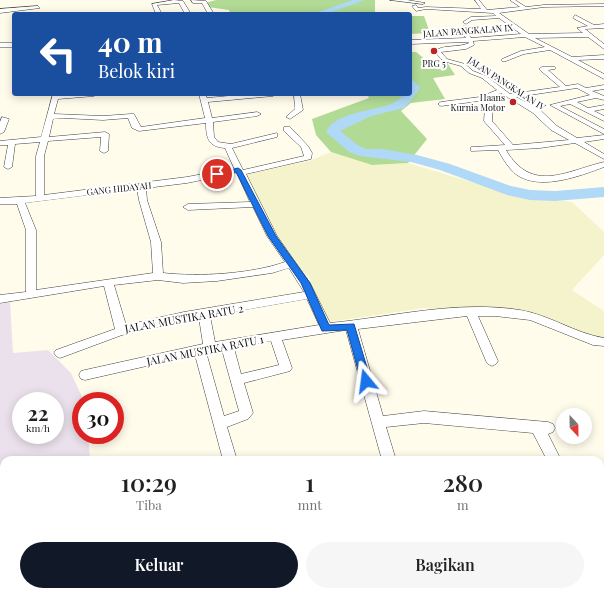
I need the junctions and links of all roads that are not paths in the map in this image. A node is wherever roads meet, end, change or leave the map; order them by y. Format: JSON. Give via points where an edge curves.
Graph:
{"nodes":[{"id":1,"x":193,"y":0,"type":"edge"},
{"id":2,"x":392,"y":0,"type":"edge"},
{"id":3,"x":477,"y":0,"type":"edge"},
{"id":4,"x":512,"y":0,"type":"edge"},
{"id":5,"x":536,"y":0,"type":"edge"},
{"id":6,"x":567,"y":0,"type":"edge"},
{"id":7,"x":595,"y":0,"type":"edge"},
{"id":8,"x":179,"y":1,"type":"edge"},
{"id":9,"x":432,"y":2,"type":"edge"},
{"id":10,"x":604,"y":5,"type":"edge"},
{"id":11,"x":414,"y":6,"type":"dead end"},
{"id":12,"x":544,"y":6,"type":"junction"},
{"id":13,"x":578,"y":6,"type":"junction"},
{"id":14,"x":589,"y":6,"type":"junction"},
{"id":15,"x":38,"y":7,"type":"dead end"},
{"id":16,"x":443,"y":8,"type":"junction"},
{"id":17,"x":526,"y":8,"type":"junction"},
{"id":18,"x":485,"y":10,"type":"junction"},
{"id":19,"x":0,"y":11,"type":"edge"},
{"id":20,"x":158,"y":12,"type":"edge"},
{"id":21,"x":187,"y":12,"type":"edge"},
{"id":22,"x":210,"y":12,"type":"edge"},
{"id":23,"x":494,"y":12,"type":"junction"},
{"id":24,"x":604,"y":12,"type":"edge"},
{"id":25,"x":499,"y":17,"type":"junction"},
{"id":26,"x":575,"y":17,"type":"dead end"},
{"id":27,"x":592,"y":26,"type":"junction"},
{"id":28,"x":604,"y":26,"type":"edge"},
{"id":29,"x":528,"y":35,"type":"junction"},
{"id":30,"x":588,"y":35,"type":"junction"},
{"id":31,"x":470,"y":40,"type":"junction"},
{"id":32,"x":412,"y":42,"type":"edge"},
{"id":33,"x":0,"y":45,"type":"edge"},
{"id":34,"x":12,"y":45,"type":"edge"},
{"id":35,"x":552,"y":48,"type":"junction"},
{"id":36,"x":594,"y":48,"type":"dead end"},
{"id":37,"x":604,"y":48,"type":"edge"},
{"id":38,"x":604,"y":58,"type":"edge"},
{"id":39,"x":504,"y":60,"type":"dead end"},
{"id":40,"x":572,"y":62,"type":"junction"},
{"id":41,"x":554,"y":68,"type":"dead end"},
{"id":42,"x":604,"y":77,"type":"edge"},
{"id":43,"x":564,"y":87,"type":"junction"},
{"id":44,"x":604,"y":87,"type":"edge"},
{"id":45,"x":586,"y":90,"type":"junction"},
{"id":46,"x":502,"y":91,"type":"junction"},
{"id":47,"x":56,"y":96,"type":"edge"},
{"id":48,"x":226,"y":96,"type":"edge"},
{"id":49,"x":297,"y":96,"type":"edge"},
{"id":50,"x":509,"y":96,"type":"junction"},
{"id":51,"x":596,"y":96,"type":"junction"},
{"id":52,"x":203,"y":97,"type":"edge"},
{"id":53,"x":604,"y":98,"type":"edge"},
{"id":54,"x":481,"y":99,"type":"junction"},
{"id":55,"x":570,"y":101,"type":"junction"},
{"id":56,"x":441,"y":104,"type":"dead end"},
{"id":57,"x":604,"y":107,"type":"edge"},
{"id":58,"x":588,"y":110,"type":"junction"},
{"id":59,"x":257,"y":114,"type":"dead end"},
{"id":60,"x":49,"y":117,"type":"junction"},
{"id":61,"x":290,"y":117,"type":"dead end"},
{"id":62,"x":4,"y":119,"type":"dead end"},
{"id":63,"x":209,"y":120,"type":"junction"},
{"id":64,"x":604,"y":120,"type":"edge"},
{"id":65,"x":583,"y":121,"type":"junction"},
{"id":66,"x":287,"y":129,"type":"dead end"},
{"id":67,"x":0,"y":132,"type":"edge"},
{"id":68,"x":604,"y":132,"type":"edge"},
{"id":69,"x":274,"y":134,"type":"dead end"},
{"id":70,"x":604,"y":137,"type":"edge"},
{"id":71,"x":43,"y":139,"type":"junction"},
{"id":72,"x":12,"y":141,"type":"junction"},
{"id":73,"x":579,"y":142,"type":"junction"},
{"id":74,"x":0,"y":143,"type":"edge"},
{"id":75,"x":228,"y":147,"type":"junction"},
{"id":76,"x":511,"y":147,"type":"junction"},
{"id":77,"x":501,"y":148,"type":"junction"},
{"id":78,"x":474,"y":149,"type":"dead end"},
{"id":79,"x":104,"y":151,"type":"dead end"},
{"id":80,"x":10,"y":153,"type":"junction"},
{"id":81,"x":0,"y":155,"type":"edge"},
{"id":82,"x":604,"y":157,"type":"edge"},
{"id":83,"x":604,"y":164,"type":"edge"},
{"id":84,"x":8,"y":167,"type":"dead end"},
{"id":85,"x":239,"y":172,"type":"junction"},
{"id":86,"x":141,"y":186,"type":"junction"},
{"id":87,"x":40,"y":198,"type":"junction"},
{"id":88,"x":0,"y":201,"type":"edge"},
{"id":89,"x":20,"y":201,"type":"junction"},
{"id":90,"x":256,"y":204,"type":"junction"},
{"id":91,"x":188,"y":207,"type":"dead end"},
{"id":92,"x":292,"y":263,"type":"junction"},
{"id":93,"x":158,"y":276,"type":"junction"},
{"id":94,"x":108,"y":282,"type":"junction"},
{"id":95,"x":31,"y":294,"type":"junction"},
{"id":96,"x":311,"y":294,"type":"junction"},
{"id":97,"x":0,"y":299,"type":"edge"},
{"id":98,"x":470,"y":310,"type":"junction"},
{"id":99,"x":204,"y":314,"type":"junction"},
{"id":100,"x":351,"y":326,"type":"junction"},
{"id":101,"x":326,"y":328,"type":"junction"},
{"id":102,"x":121,"y":330,"type":"junction"},
{"id":103,"x":275,"y":337,"type":"junction"},
{"id":104,"x":604,"y":342,"type":"edge"},
{"id":105,"x":227,"y":345,"type":"junction"},
{"id":106,"x":204,"y":348,"type":"junction"},
{"id":107,"x":60,"y":352,"type":"dead end"},
{"id":108,"x":492,"y":361,"type":"dead end"},
{"id":109,"x":85,"y":375,"type":"dead end"},
{"id":110,"x":237,"y":380,"type":"junction"},
{"id":111,"x":378,"y":422,"type":"junction"},
{"id":112,"x":221,"y":423,"type":"junction"},
{"id":113,"x":229,"y":456,"type":"edge"},
{"id":114,"x":388,"y":456,"type":"edge"},
{"id":115,"x":553,"y":456,"type":"edge"}],
"edges":[{"from":1,"to":8,"type":"street"},
{"from":1,"to":22,"type":"street","via":[[204,2]]},
{"from":2,"to":9,"type":"street"},
{"from":3,"to":18,"type":"street"},
{"from":4,"to":17,"type":"street"},
{"from":5,"to":12,"type":"street"},
{"from":6,"to":13,"type":"street"},
{"from":7,"to":10,"type":"street"},
{"from":8,"to":20,"type":"street","via":[[154,4]]},
{"from":8,"to":21,"type":"street"},
{"from":9,"to":16,"type":"street"},
{"from":10,"to":14,"type":"street"},
{"from":11,"to":16,"type":"street","via":[[416,10]]},
{"from":12,"to":13,"type":"street"},
{"from":12,"to":17,"type":"street"},
{"from":13,"to":14,"type":"street"},
{"from":14,"to":24,"type":"street"},
{"from":15,"to":19,"type":"street"},
{"from":16,"to":18,"type":"street"},
{"from":17,"to":23,"type":"street"},
{"from":18,"to":23,"type":"street"},
{"from":23,"to":25,"type":"street"},
{"from":25,"to":29,"type":"street"},
{"from":25,"to":31,"type":"street","via":[[471,19],[465,25],[464,32]]},
{"from":26,"to":27,"type":"street"},
{"from":27,"to":28,"type":"street"},
{"from":27,"to":30,"type":"street","via":[[580,28]]},
{"from":29,"to":30,"type":"street","name":"JALAN PANGKALAN IX"},
{"from":29,"to":31,"type":"street","name":"JALAN PANGKALAN IX"},
{"from":29,"to":35,"type":"street"},
{"from":30,"to":37,"type":"street"},
{"from":31,"to":32,"type":"street","name":"JALAN PANGKALAN IX"},
{"from":31,"to":46,"type":"street","name":"JALAN PANGKALAN IV","via":[[472,44],[466,47],[438,52],[446,60],[463,65]]},
{"from":33,"to":34,"type":"street"},
{"from":35,"to":39,"type":"street","via":[[523,52]]},
{"from":35,"to":40,"type":"street"},
{"from":36,"to":37,"type":"street"},
{"from":38,"to":40,"type":"street"},
{"from":40,"to":42,"type":"street"},
{"from":41,"to":43,"type":"street","via":[[542,69]]},
{"from":43,"to":45,"type":"street","via":[[578,86]]},
{"from":43,"to":50,"type":"street"},
{"from":44,"to":45,"type":"street"},
{"from":45,"to":51,"type":"street"},
{"from":46,"to":50,"type":"street","name":"JALAN PANGKALAN IV"},
{"from":46,"to":54,"type":"street"},
{"from":47,"to":60,"type":"street"},
{"from":48,"to":52,"type":"street"},
{"from":49,"to":61,"type":"street","via":[[299,110]]},
{"from":50,"to":73,"type":"street","name":"JALAN PANGKALAN IV","via":[[536,111],[554,128]]},
{"from":51,"to":53,"type":"street"},
{"from":51,"to":55,"type":"street"},
{"from":52,"to":63,"type":"street"},
{"from":54,"to":56,"type":"street"},
{"from":54,"to":76,"type":"street","via":[[489,107],[488,121]]},
{"from":55,"to":58,"type":"street"},
{"from":55,"to":65,"type":"street","via":[[553,105]]},
{"from":57,"to":58,"type":"street"},
{"from":58,"to":64,"type":"street"},
{"from":59,"to":63,"type":"street"},
{"from":60,"to":63,"type":"street","via":[[131,116],[135,126],[139,128]]},
{"from":60,"to":71,"type":"street"},
{"from":62,"to":67,"type":"street"},
{"from":63,"to":75,"type":"street","via":[[214,143]]},
{"from":64,"to":65,"type":"street"},
{"from":65,"to":68,"type":"street"},
{"from":66,"to":85,"type":"street","name":"GANG HIDAYAH","via":[[299,140],[308,158]]},
{"from":69,"to":75,"type":"street"},
{"from":70,"to":73,"type":"street"},
{"from":71,"to":72,"type":"street"},
{"from":71,"to":79,"type":"street","via":[[105,134]]},
{"from":71,"to":87,"type":"street","via":[[39,168]]},
{"from":72,"to":74,"type":"street"},
{"from":72,"to":80,"type":"street"},
{"from":73,"to":76,"type":"street"},
{"from":73,"to":82,"type":"street","name":"JALAN PANGKALAN IV"},
{"from":75,"to":85,"type":"street"},
{"from":76,"to":77,"type":"street"},
{"from":77,"to":78,"type":"street"},
{"from":77,"to":83,"type":"street","via":[[522,174],[529,176],[544,178],[582,172]]},
{"from":80,"to":81,"type":"street"},
{"from":80,"to":84,"type":"street"},
{"from":85,"to":86,"type":"street","name":"GANG HIDAYAH"},
{"from":85,"to":90,"type":"street"},
{"from":86,"to":87,"type":"street","name":"GANG HIDAYAH"},
{"from":86,"to":93,"type":"street","via":[[156,242]]},
{"from":87,"to":89,"type":"street","name":"GANG HIDAYAH"},
{"from":88,"to":89,"type":"street","name":"GANG HIDAYAH"},
{"from":89,"to":95,"type":"street","via":[[31,230]]},
{"from":90,"to":91,"type":"street"},
{"from":90,"to":92,"type":"street","via":[[272,236]]},
{"from":92,"to":93,"type":"street","via":[[272,270],[217,277],[183,279]]},
{"from":92,"to":96,"type":"street"},
{"from":93,"to":94,"type":"street"},
{"from":94,"to":95,"type":"street"},
{"from":94,"to":102,"type":"street"},
{"from":95,"to":97,"type":"street"},
{"from":96,"to":99,"type":"street","name":"JALAN MUSTIKA RATU 2"},
{"from":96,"to":101,"type":"street"},
{"from":98,"to":100,"type":"street","name":"JALAN MUSTIKA RATU 1","via":[[400,317]]},
{"from":98,"to":104,"type":"street","name":"JALAN MUSTIKA RATU 1","via":[[521,314],[587,340]]},
{"from":98,"to":108,"type":"street"},
{"from":99,"to":102,"type":"street","name":"JALAN MUSTIKA RATU 2"},
{"from":99,"to":106,"type":"street"},
{"from":100,"to":101,"type":"street","name":"JALAN MUSTIKA RATU 1"},
{"from":100,"to":111,"type":"street"},
{"from":101,"to":103,"type":"street","name":"JALAN MUSTIKA RATU 1"},
{"from":102,"to":107,"type":"street","name":"JALAN MUSTIKA RATU 2"},
{"from":103,"to":105,"type":"street","name":"JALAN MUSTIKA RATU 1"},
{"from":103,"to":110,"type":"street","via":[[286,368]]},
{"from":105,"to":106,"type":"street","name":"JALAN MUSTIKA RATU 1"},
{"from":105,"to":110,"type":"street"},
{"from":106,"to":109,"type":"street","name":"JALAN MUSTIKA RATU 1"},
{"from":106,"to":112,"type":"street"},
{"from":110,"to":112,"type":"street","via":[[246,413]]},
{"from":111,"to":114,"type":"street"},
{"from":111,"to":115,"type":"street","via":[[424,417],[543,428]]},
{"from":112,"to":113,"type":"street"}]}
